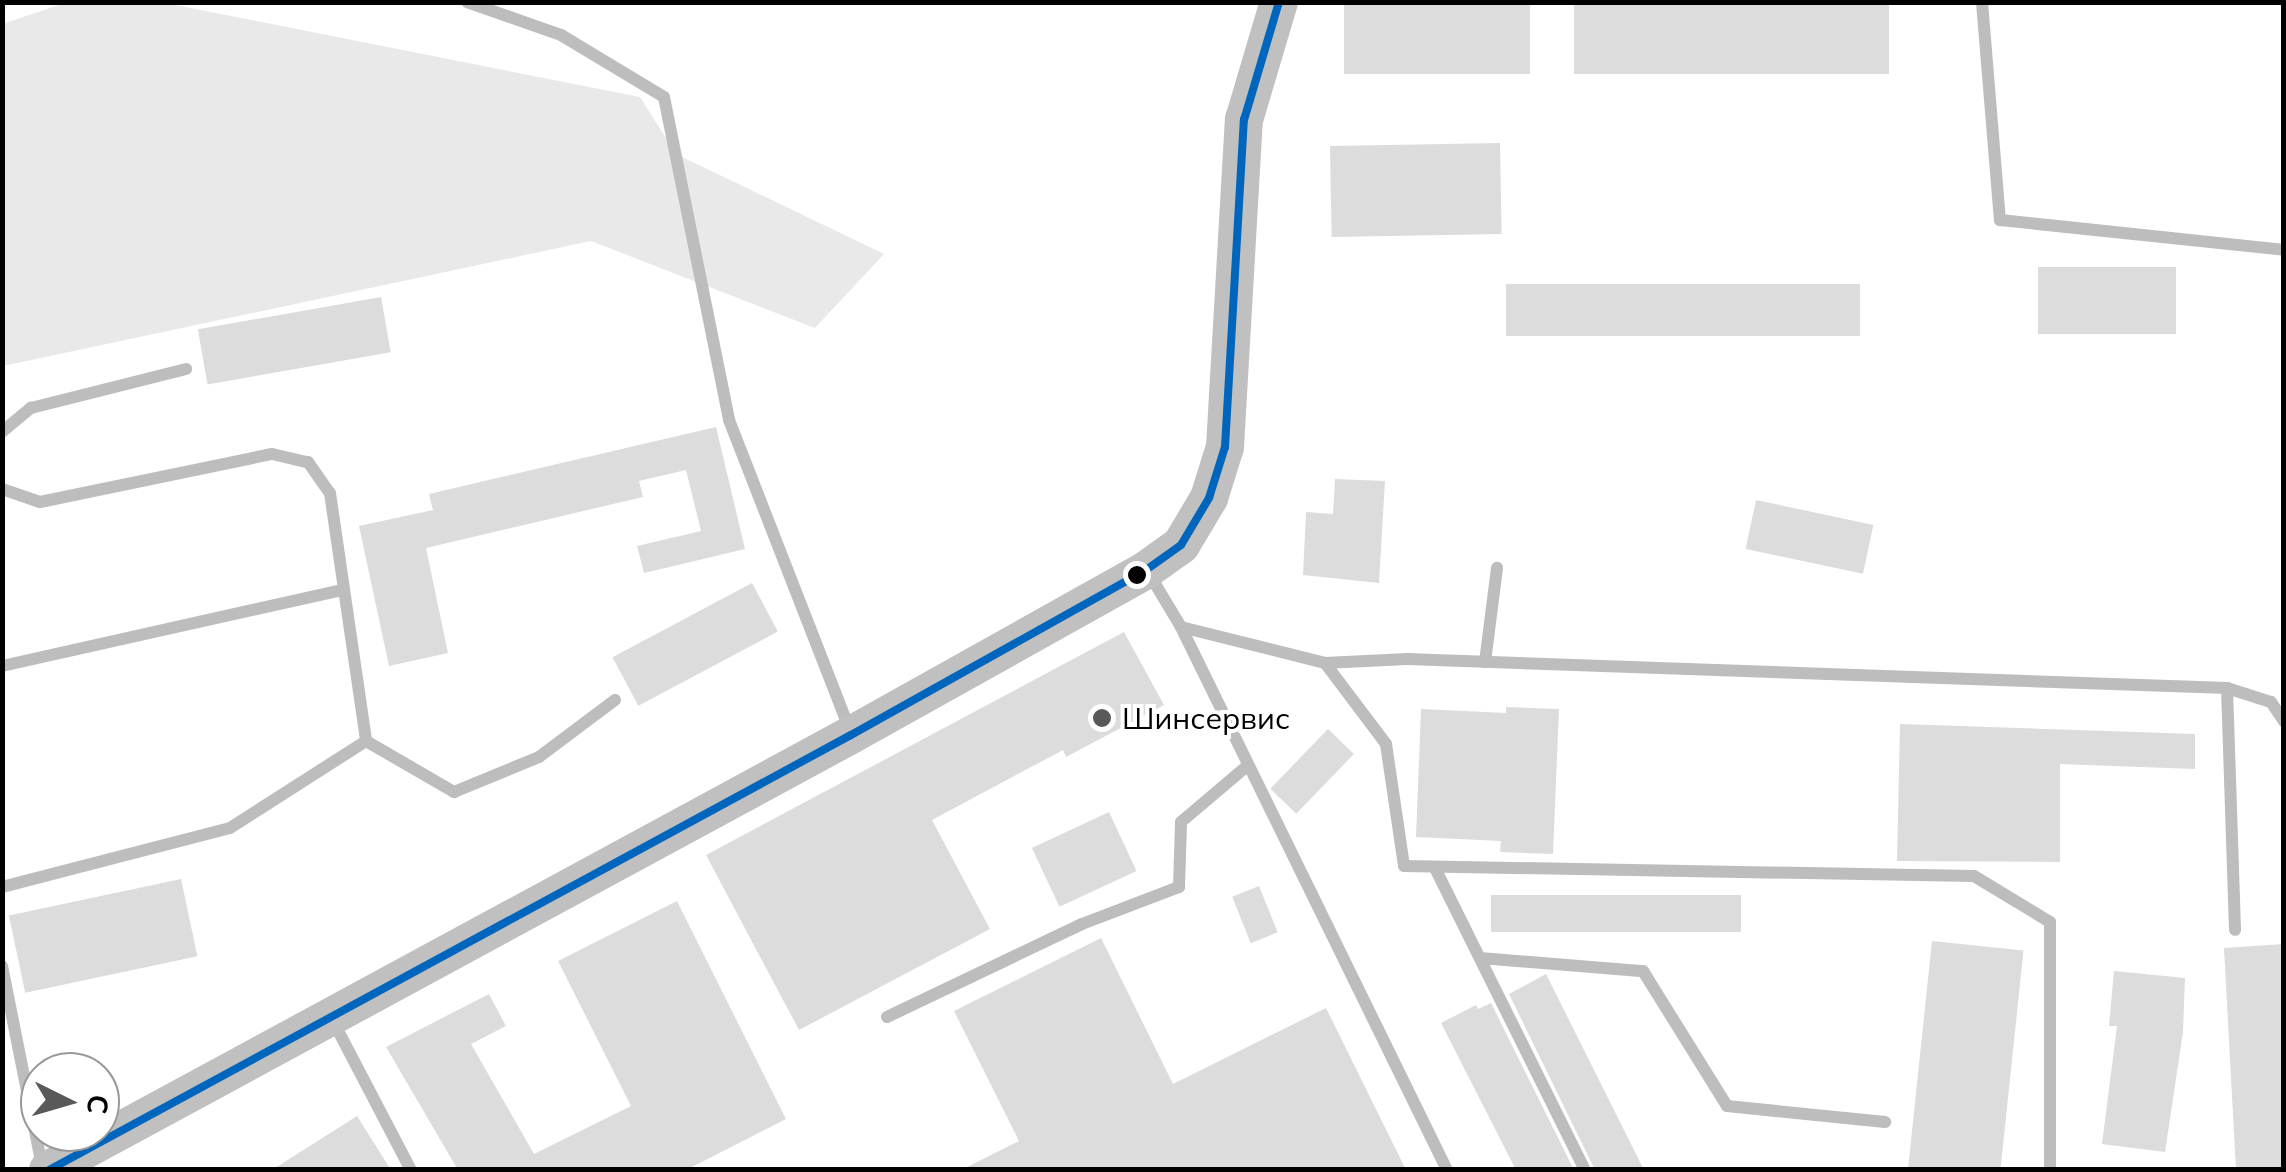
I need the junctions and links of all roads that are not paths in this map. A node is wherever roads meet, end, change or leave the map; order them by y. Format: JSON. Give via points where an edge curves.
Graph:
{"nodes":[{"id":1,"x":467,"y":2,"type":"edge"},
{"id":2,"x":1279,"y":2,"type":"edge"},
{"id":3,"x":1982,"y":2,"type":"edge"},
{"id":4,"x":2284,"y":250,"type":"edge"},
{"id":5,"x":186,"y":369,"type":"dead end"},
{"id":6,"x":2,"y":432,"type":"edge"},
{"id":7,"x":2,"y":489,"type":"edge"},
{"id":8,"x":1497,"y":568,"type":"dead end"},
{"id":9,"x":1146,"y":570,"type":"junction"},
{"id":10,"x":342,"y":590,"type":"junction"},
{"id":11,"x":1180,"y":627,"type":"junction"},
{"id":12,"x":1485,"y":662,"type":"junction"},
{"id":13,"x":1325,"y":663,"type":"junction"},
{"id":14,"x":2,"y":666,"type":"edge"},
{"id":15,"x":2227,"y":688,"type":"junction"},
{"id":16,"x":615,"y":700,"type":"dead end"},
{"id":17,"x":2284,"y":720,"type":"edge"},
{"id":18,"x":851,"y":735,"type":"junction"},
{"id":19,"x":366,"y":741,"type":"junction"},
{"id":20,"x":1247,"y":766,"type":"junction"},
{"id":21,"x":1435,"y":868,"type":"junction"},
{"id":22,"x":2,"y":887,"type":"edge"},
{"id":23,"x":2235,"y":930,"type":"dead end"},
{"id":24,"x":1480,"y":958,"type":"junction"},
{"id":25,"x":2,"y":966,"type":"edge"},
{"id":26,"x":330,"y":1016,"type":"junction"},
{"id":27,"x":887,"y":1017,"type":"dead end"},
{"id":28,"x":1885,"y":1122,"type":"dead end"},
{"id":29,"x":46,"y":1170,"type":"edge"},
{"id":30,"x":411,"y":1170,"type":"edge"},
{"id":31,"x":1448,"y":1170,"type":"edge"},
{"id":32,"x":1585,"y":1170,"type":"edge"},
{"id":33,"x":2050,"y":1170,"type":"edge"}],
"edges":[{"from":1,"to":18,"type":"lane","via":[[561,35],[664,97],[729,420]]},
{"from":2,"to":9,"type":"street","via":[[1244,120],[1226,447],[1209,498],[1182,545]]},
{"from":3,"to":4,"type":"lane","via":[[2000,220]]},
{"from":5,"to":6,"type":"lane","via":[[31,408]]},
{"from":7,"to":10,"type":"lane","via":[[40,502],[272,454],[308,462],[330,493]]},
{"from":8,"to":12,"type":"lane"},
{"from":9,"to":11,"type":"lane"},
{"from":9,"to":18,"type":"street"},
{"from":10,"to":14,"type":"lane"},
{"from":10,"to":19,"type":"lane"},
{"from":11,"to":13,"type":"lane"},
{"from":11,"to":20,"type":"lane"},
{"from":12,"to":13,"type":"lane"},
{"from":12,"to":15,"type":"lane"},
{"from":13,"to":21,"type":"lane","via":[[1386,744],[1404,866]]},
{"from":15,"to":17,"type":"lane","via":[[2271,702]]},
{"from":15,"to":23,"type":"lane"},
{"from":16,"to":19,"type":"lane","via":[[539,757],[454,792]]},
{"from":18,"to":26,"type":"street"},
{"from":19,"to":22,"type":"lane","via":[[230,828]]},
{"from":20,"to":27,"type":"lane","via":[[1181,822],[1179,888],[1082,924]]},
{"from":20,"to":31,"type":"lane"},
{"from":21,"to":24,"type":"lane"},
{"from":21,"to":33,"type":"lane","via":[[1974,876],[2050,922]]},
{"from":24,"to":28,"type":"lane","via":[[1643,971],[1727,1106]]},
{"from":24,"to":32,"type":"lane"},
{"from":25,"to":29,"type":"lane"},
{"from":26,"to":29,"type":"street"},
{"from":26,"to":30,"type":"lane"}]}
